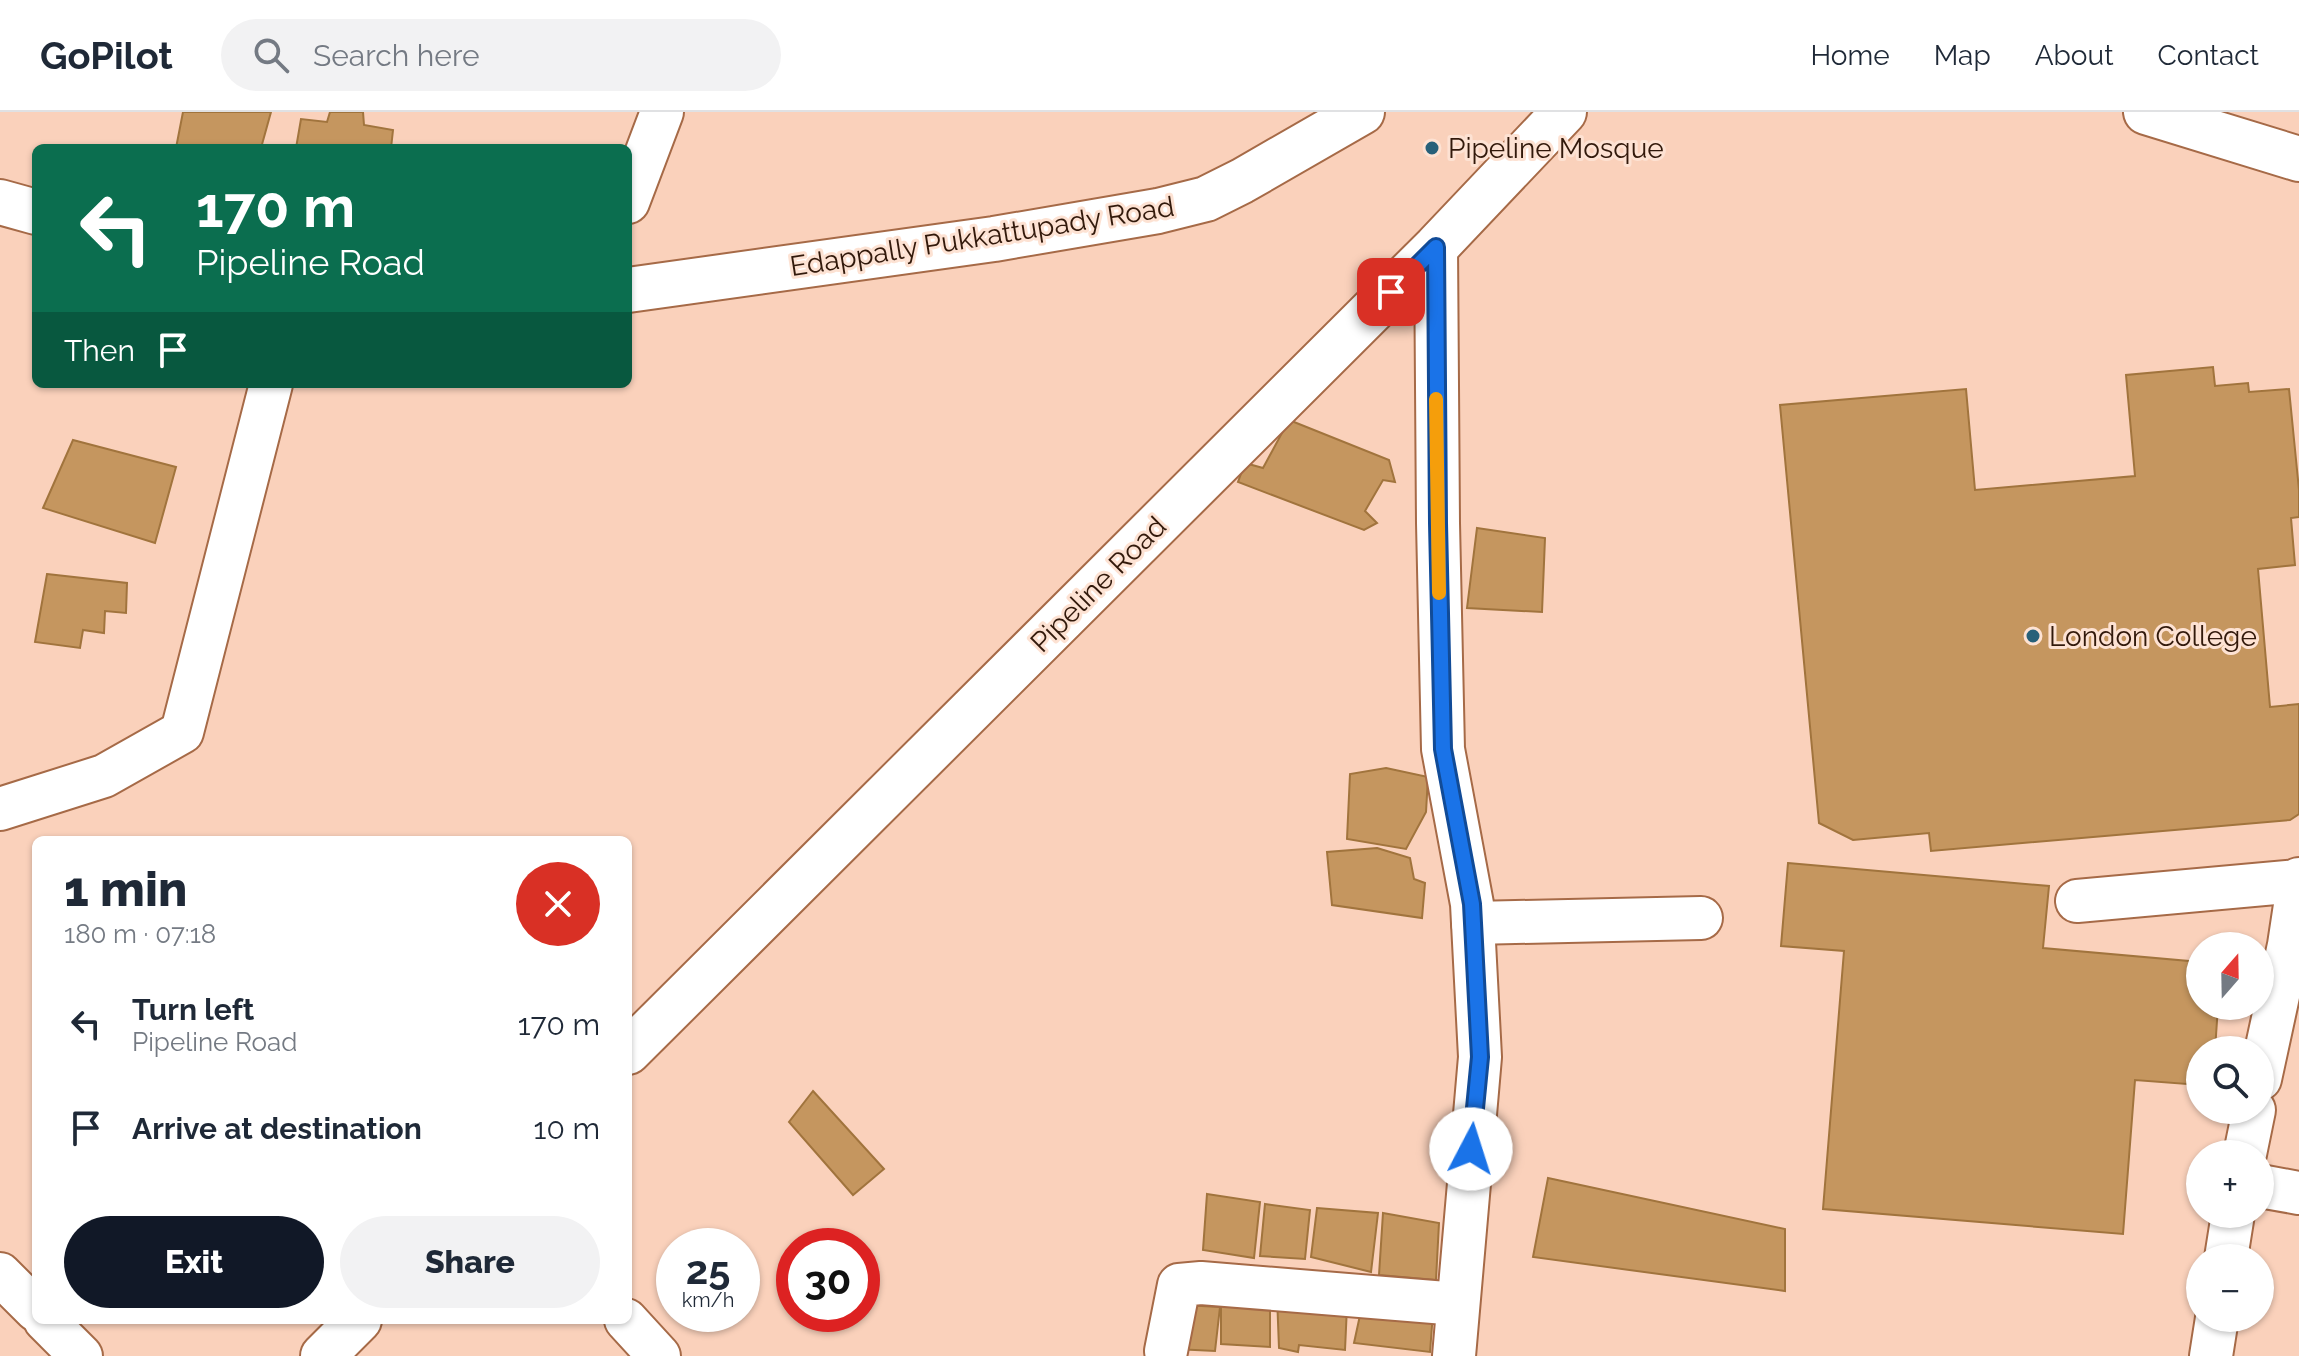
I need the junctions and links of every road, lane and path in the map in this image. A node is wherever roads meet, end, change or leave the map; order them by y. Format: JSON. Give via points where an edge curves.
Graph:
{"nodes":[{"id":1,"x":662,"y":112,"type":"edge"},
{"id":2,"x":1362,"y":112,"type":"edge"},
{"id":3,"x":1564,"y":112,"type":"edge"},
{"id":4,"x":2146,"y":112,"type":"edge"},
{"id":5,"x":2299,"y":159,"type":"edge"},
{"id":6,"x":632,"y":191,"type":"edge"},
{"id":7,"x":0,"y":202,"type":"edge"},
{"id":8,"x":32,"y":211,"type":"edge"},
{"id":9,"x":1436,"y":247,"type":"junction"},
{"id":10,"x":632,"y":289,"type":"edge"},
{"id":11,"x":270,"y":388,"type":"edge"},
{"id":12,"x":0,"y":809,"type":"edge"},
{"id":13,"x":2299,"y":880,"type":"edge"},
{"id":14,"x":2077,"y":901,"type":"dead end"},
{"id":15,"x":1701,"y":918,"type":"dead end"},
{"id":16,"x":1473,"y":923,"type":"junction"},
{"id":17,"x":2269,"y":1036,"type":"edge"},
{"id":18,"x":632,"y":1048,"type":"edge"},
{"id":19,"x":2274,"y":1189,"type":"edge"},
{"id":20,"x":2299,"y":1193,"type":"edge"},
{"id":21,"x":0,"y":1274,"type":"edge"},
{"id":22,"x":1458,"y":1304,"type":"junction"},
{"id":23,"x":32,"y":1306,"type":"edge"},
{"id":24,"x":49,"y":1324,"type":"edge"},
{"id":25,"x":355,"y":1324,"type":"edge"},
{"id":26,"x":630,"y":1324,"type":"edge"},
{"id":27,"x":2215,"y":1332,"type":"edge"},
{"id":28,"x":1166,"y":1351,"type":"dead end"},
{"id":29,"x":81,"y":1356,"type":"edge"},
{"id":30,"x":323,"y":1356,"type":"edge"},
{"id":31,"x":659,"y":1356,"type":"edge"},
{"id":32,"x":1454,"y":1356,"type":"edge"},
{"id":33,"x":2211,"y":1356,"type":"edge"}],
"edges":[{"from":1,"to":6,"type":"street"},
{"from":2,"to":10,"type":"street","name":"Edappally Pukkattupady Road","via":[[1206,199],[1158,211]]},
{"from":3,"to":9,"type":"street","name":"Pipeline Road"},
{"from":4,"to":5,"type":"street"},
{"from":7,"to":8,"type":"street"},
{"from":9,"to":16,"type":"street","via":[[1443,749]]},
{"from":9,"to":18,"type":"street","name":"Pipeline Road"},
{"from":11,"to":12,"type":"street","via":[[182,732],[104,776]]},
{"from":13,"to":14,"type":"street"},
{"from":13,"to":17,"type":"street"},
{"from":15,"to":16,"type":"street"},
{"from":16,"to":22,"type":"street","via":[[1480,1057]]},
{"from":19,"to":20,"type":"street"},
{"from":21,"to":23,"type":"street"},
{"from":22,"to":28,"type":"street","via":[[1179,1285]]},
{"from":22,"to":32,"type":"street"},
{"from":24,"to":29,"type":"street"},
{"from":25,"to":30,"type":"street"},
{"from":26,"to":31,"type":"street"},
{"from":27,"to":33,"type":"street"}]}
